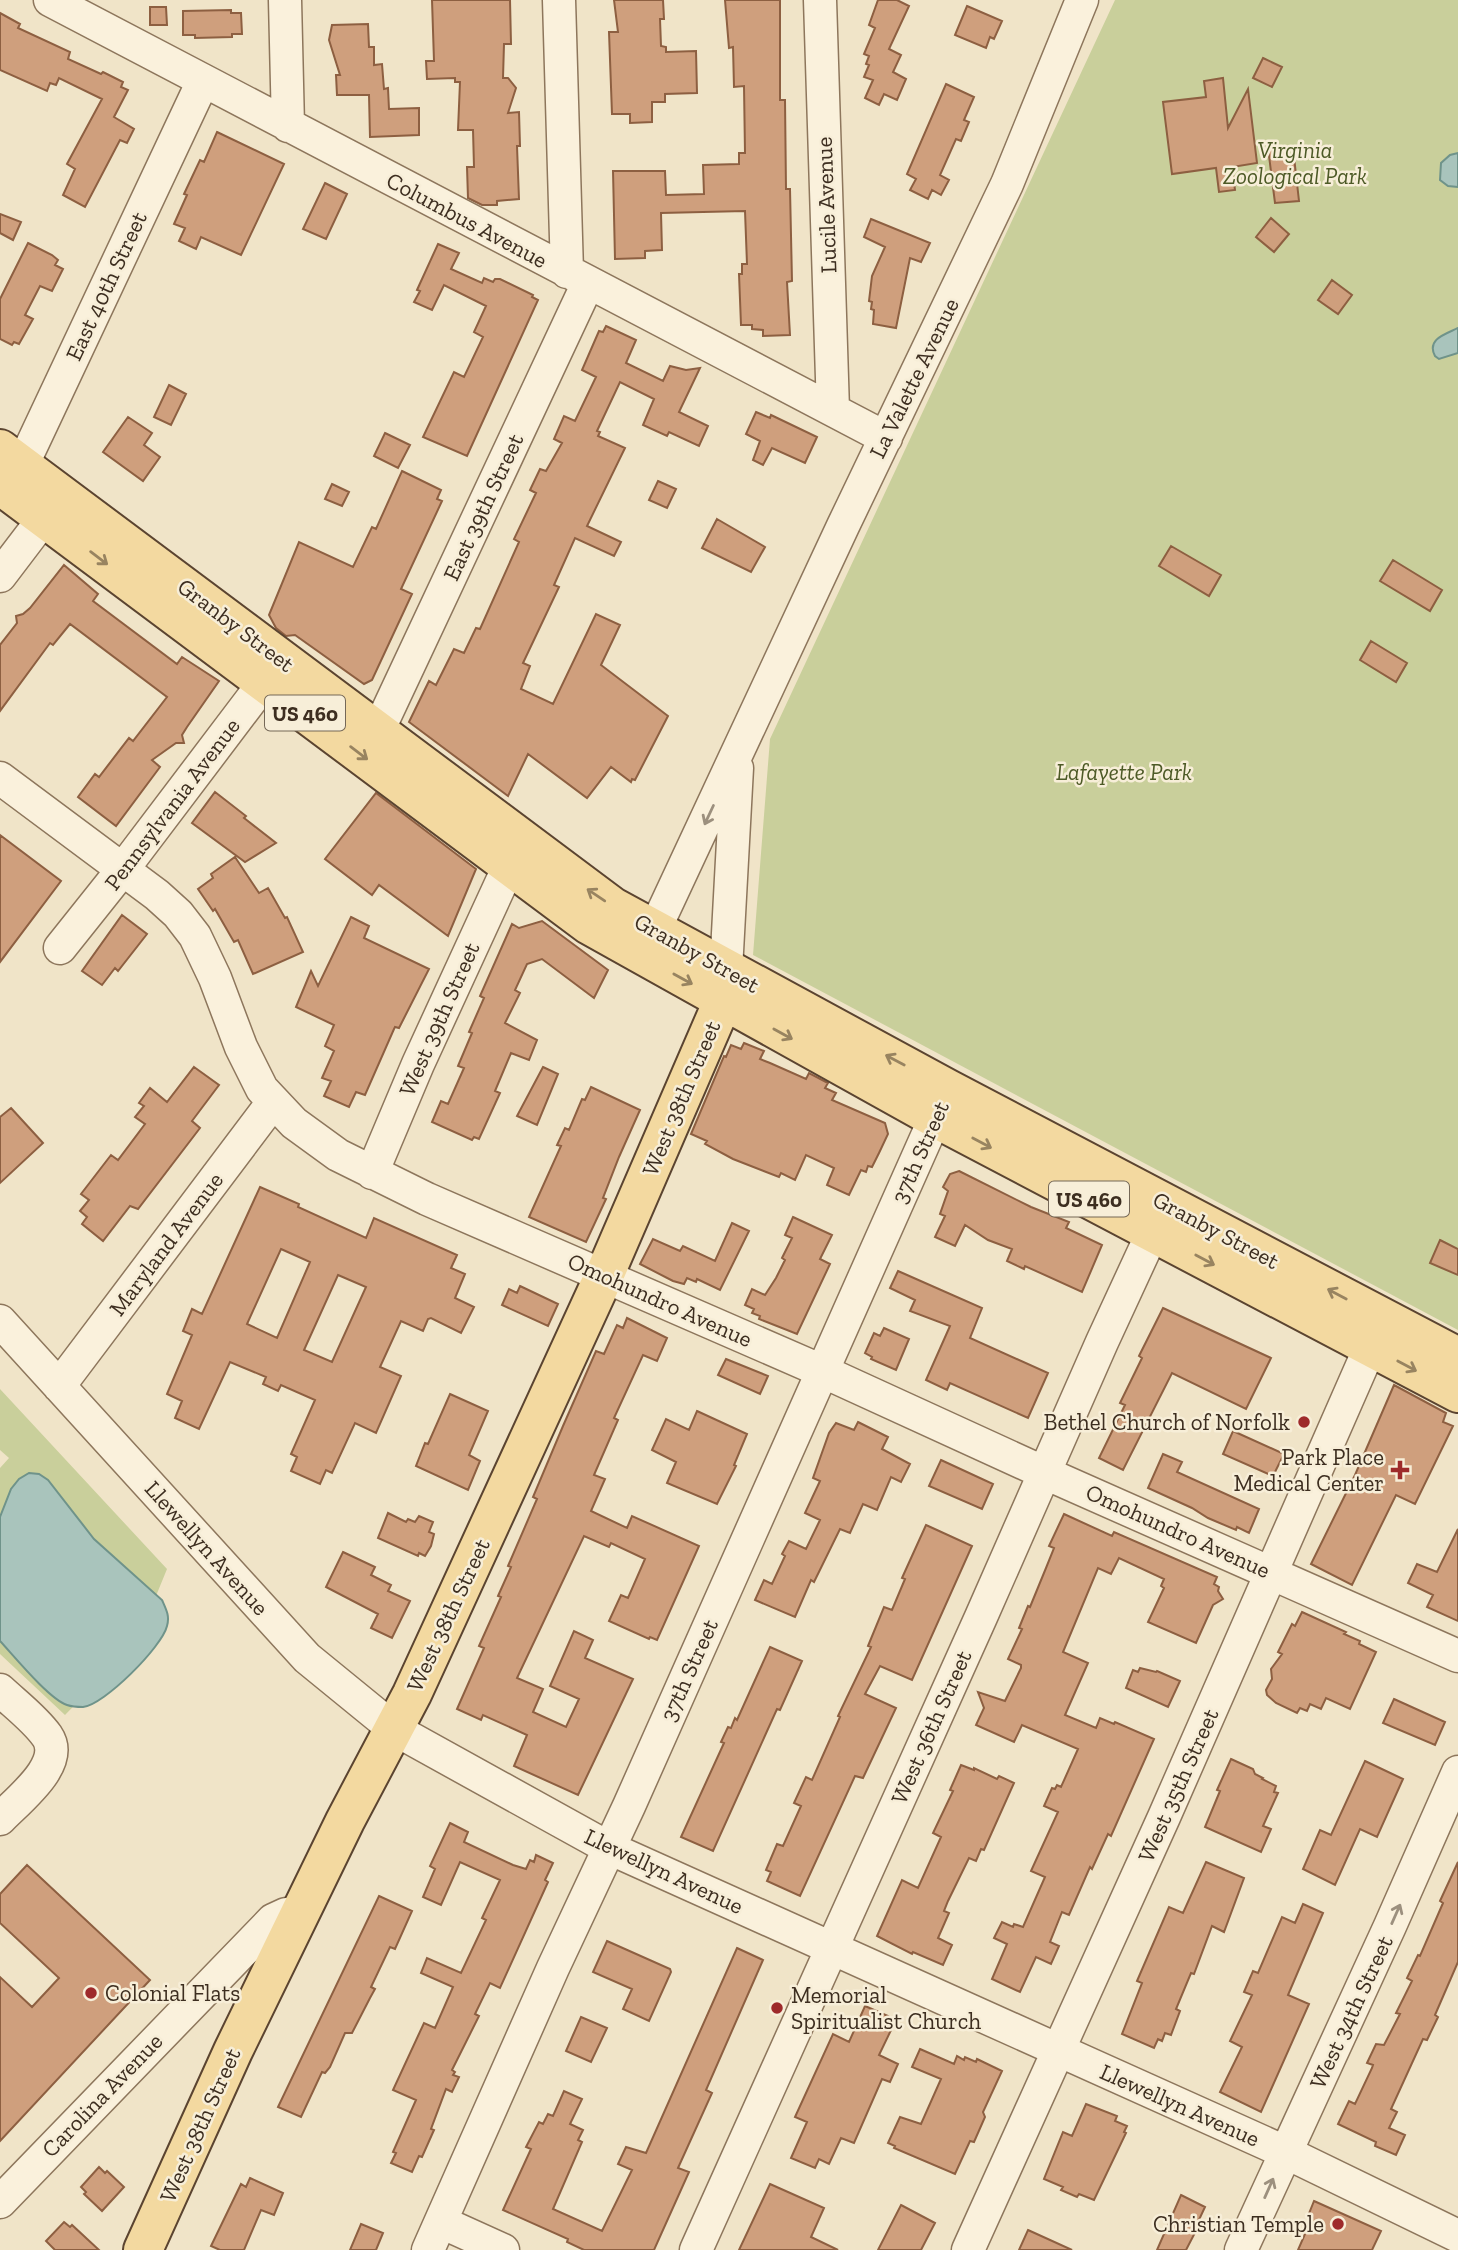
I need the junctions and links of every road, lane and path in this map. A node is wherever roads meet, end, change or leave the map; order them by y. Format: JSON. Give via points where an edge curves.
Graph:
{"nodes":[{"id":1,"x":50,"y":0,"type":"edge"},
{"id":2,"x":285,"y":0,"type":"edge"},
{"id":3,"x":559,"y":0,"type":"edge"},
{"id":4,"x":820,"y":0,"type":"edge"},
{"id":5,"x":1082,"y":0,"type":"edge"},
{"id":6,"x":203,"y":81,"type":"junction"},
{"id":7,"x":288,"y":126,"type":"junction"},
{"id":8,"x":578,"y":277,"type":"junction"},
{"id":9,"x":833,"y":410,"type":"junction"},
{"id":10,"x":886,"y":438,"type":"junction"},
{"id":11,"x":8,"y":473,"type":"edge"},
{"id":12,"x":53,"y":505,"type":"junction"},
{"id":13,"x":0,"y":576,"type":"edge"},
{"id":14,"x":274,"y":671,"type":"junction"},
{"id":15,"x":378,"y":731,"type":"junction"},
{"id":16,"x":738,"y":753,"type":"junction"},
{"id":17,"x":0,"y":778,"type":"edge"},
{"id":18,"x":509,"y":866,"type":"junction"},
{"id":19,"x":123,"y":869,"type":"junction"},
{"id":20,"x":654,"y":931,"type":"junction"},
{"id":21,"x":60,"y":948,"type":"dead end"},
{"id":22,"x":725,"y":986,"type":"junction"},
{"id":23,"x":273,"y":1102,"type":"junction"},
{"id":24,"x":942,"y":1103,"type":"junction"},
{"id":25,"x":372,"y":1173,"type":"junction"},
{"id":26,"x":1159,"y":1218,"type":"junction"},
{"id":27,"x":604,"y":1276,"type":"junction"},
{"id":28,"x":0,"y":1321,"type":"edge"},
{"id":29,"x":1377,"y":1332,"type":"junction"},
{"id":30,"x":1458,"y":1357,"type":"edge"},
{"id":31,"x":822,"y":1371,"type":"junction"},
{"id":32,"x":59,"y":1386,"type":"junction"},
{"id":33,"x":1458,"y":1392,"type":"edge"},
{"id":34,"x":1045,"y":1473,"type":"junction"},
{"id":35,"x":1272,"y":1572,"type":"junction"},
{"id":36,"x":1458,"y":1656,"type":"edge"},
{"id":37,"x":0,"y":1690,"type":"edge"},
{"id":38,"x":394,"y":1729,"type":"junction"},
{"id":39,"x":1458,"y":1772,"type":"edge"},
{"id":40,"x":0,"y":1819,"type":"edge"},
{"id":41,"x":609,"y":1848,"type":"junction"},
{"id":42,"x":301,"y":1912,"type":"junction"},
{"id":43,"x":830,"y":1948,"type":"junction"},
{"id":44,"x":1059,"y":2051,"type":"junction"},
{"id":45,"x":1286,"y":2152,"type":"junction"},
{"id":46,"x":0,"y":2202,"type":"edge"},
{"id":47,"x":434,"y":2236,"type":"edge"},
{"id":48,"x":1458,"y":2236,"type":"edge"},
{"id":49,"x":143,"y":2250,"type":"edge"},
{"id":50,"x":503,"y":2250,"type":"edge"},
{"id":51,"x":696,"y":2250,"type":"edge"},
{"id":52,"x":968,"y":2250,"type":"edge"},
{"id":53,"x":1241,"y":2250,"type":"edge"}],
"edges":[{"from":1,"to":6,"type":"street","name":"Columbus Avenue"},
{"from":2,"to":7,"type":"street"},
{"from":3,"to":8,"type":"street","name":"East 39th Street"},
{"from":4,"to":9,"type":"street","name":"Lucile Avenue"},
{"from":5,"to":10,"type":"street","name":"La Valette Avenue","via":[[1007,184]]},
{"from":6,"to":7,"type":"street","name":"Columbus Avenue"},
{"from":6,"to":11,"type":"street","name":"East 40th Street"},
{"from":7,"to":8,"type":"street","name":"Columbus Avenue"},
{"from":8,"to":9,"type":"street","name":"Columbus Avenue"},
{"from":8,"to":15,"type":"street","name":"East 39th Street"},
{"from":9,"to":10,"type":"street","name":"Columbus Avenue"},
{"from":10,"to":16,"type":"street","name":"La Valette Avenue"},
{"from":11,"to":12,"type":"main road","name":"Granby Street","number":"US 460"},
{"from":12,"to":13,"type":"street"},
{"from":12,"to":14,"type":"main road","name":"Granby Street","number":"US 460"},
{"from":14,"to":15,"type":"main road","name":"Granby Street","number":"US 460"},
{"from":14,"to":18,"type":"main road","name":"Granby Street","number":"US 460","one_way":true},
{"from":14,"to":19,"type":"street","name":"Pennsylvania Avenue"},
{"from":20,"to":15,"type":"main road","name":"Granby Street","number":"US 460","one_way":true,"via":[[584,887]]},
{"from":16,"to":20,"type":"street","name":"La Valette Avenue","one_way":true},
{"from":16,"to":22,"type":"street","name":"La Valette Avenue"},
{"from":17,"to":19,"type":"street","name":"Omohundro Avenue"},
{"from":18,"to":22,"type":"main road","name":"Granby Street","number":"US 460","one_way":true,"via":[[589,925]]},
{"from":18,"to":25,"type":"street","name":"West 39th Street"},
{"from":19,"to":21,"type":"street","name":"Pennsylvania Avenue"},
{"from":19,"to":23,"type":"street","name":"Omohundro Avenue","via":[[178,914],[195,936],[241,1047]]},
{"from":20,"to":22,"type":"main road","name":"Granby Street","number":"US 460"},
{"from":22,"to":24,"type":"main road","name":"Granby Street","number":"US 460"},
{"from":22,"to":27,"type":"main road","name":"West 38th Street"},
{"from":23,"to":25,"type":"street","name":"Omohundro Avenue","via":[[294,1124]]},
{"from":23,"to":32,"type":"street","name":"Maryland Avenue"},
{"from":24,"to":26,"type":"main road","name":"Granby Street","number":"US 460"},
{"from":24,"to":31,"type":"street","name":"37th Street"},
{"from":25,"to":27,"type":"street","name":"Omohundro Avenue"},
{"from":26,"to":29,"type":"main road","name":"Granby Street","number":"US 460"},
{"from":26,"to":34,"type":"street","name":"West 36th Street"},
{"from":27,"to":31,"type":"street","name":"Omohundro Avenue"},
{"from":27,"to":38,"type":"main road","name":"West 38th Street"},
{"from":28,"to":32,"type":"street","name":"Llewellyn Avenue"},
{"from":29,"to":30,"type":"main road","name":"Granby Street","number":"US 460"},
{"from":29,"to":33,"type":"main road","name":"Granby Street","number":"US 460","one_way":true},
{"from":29,"to":35,"type":"street","name":"West 35th Street"},
{"from":31,"to":34,"type":"street","name":"Omohundro Avenue"},
{"from":31,"to":41,"type":"street","name":"37th Street"},
{"from":32,"to":38,"type":"street","name":"Llewellyn Avenue","via":[[307,1658]]},
{"from":34,"to":35,"type":"street","name":"Omohundro Avenue"},
{"from":34,"to":43,"type":"street","name":"West 36th Street"},
{"from":35,"to":36,"type":"street","name":"Omohundro Avenue"},
{"from":35,"to":44,"type":"street","name":"West 35th Street"},
{"from":37,"to":40,"type":"street","via":[[44,1733],[52,1751],[46,1770]]},
{"from":38,"to":41,"type":"street","name":"Llewellyn Avenue"},
{"from":38,"to":42,"type":"main road","name":"West 38th Street"},
{"from":45,"to":39,"type":"street","name":"West 34th Street","one_way":true},
{"from":41,"to":43,"type":"street","name":"Llewellyn Avenue"},
{"from":41,"to":47,"type":"street","name":"37th Street"},
{"from":42,"to":46,"type":"street","name":"Carolina Avenue","via":[[273,1920]]},
{"from":42,"to":49,"type":"main road","name":"West 38th Street"},
{"from":43,"to":44,"type":"street","name":"Llewellyn Avenue"},
{"from":43,"to":51,"type":"street","name":"West 36th Street"},
{"from":44,"to":45,"type":"street","name":"Llewellyn Avenue"},
{"from":44,"to":52,"type":"street","name":"West 35th Street"},
{"from":45,"to":48,"type":"street","name":"Llewellyn Avenue"},
{"from":53,"to":45,"type":"street","name":"West 34th Street","one_way":true},
{"from":47,"to":50,"type":"street"}]}
